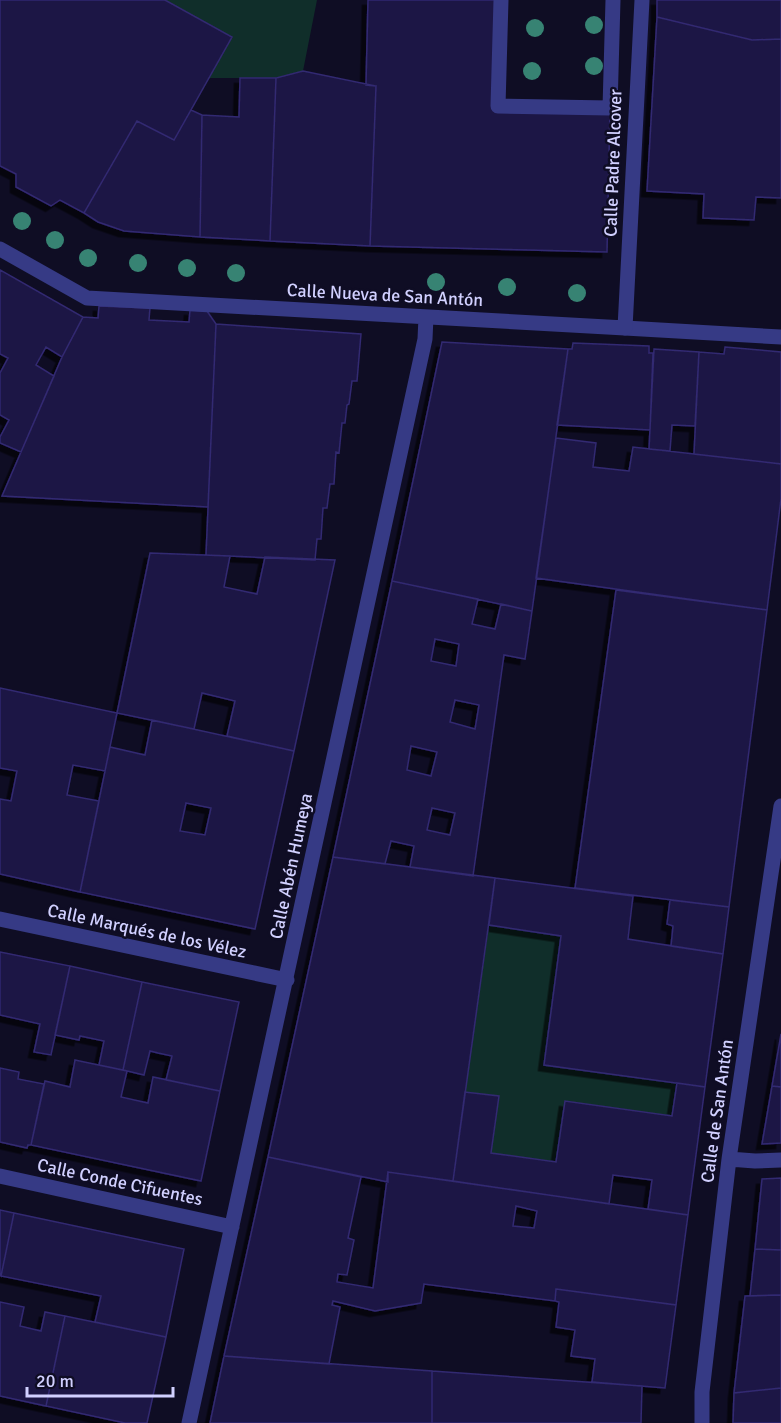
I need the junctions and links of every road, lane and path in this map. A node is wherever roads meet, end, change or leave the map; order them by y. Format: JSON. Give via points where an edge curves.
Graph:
{"nodes":[{"id":1,"x":501,"y":0,"type":"edge"},
{"id":2,"x":613,"y":0,"type":"edge"},
{"id":3,"x":642,"y":0,"type":"edge"},
{"id":4,"x":0,"y":249,"type":"edge"},
{"id":5,"x":426,"y":317,"type":"junction"},
{"id":6,"x":626,"y":328,"type":"junction"},
{"id":7,"x":781,"y":337,"type":"edge"},
{"id":8,"x":781,"y":806,"type":"edge"},
{"id":9,"x":0,"y":919,"type":"edge"},
{"id":10,"x":287,"y":980,"type":"junction"},
{"id":11,"x":729,"y":1159,"type":"junction"},
{"id":12,"x":781,"y":1160,"type":"edge"},
{"id":13,"x":0,"y":1176,"type":"edge"},
{"id":14,"x":232,"y":1227,"type":"junction"},
{"id":15,"x":189,"y":1423,"type":"edge"},
{"id":16,"x":702,"y":1423,"type":"edge"}],
"edges":[{"from":1,"to":2,"type":"street","via":[[498,106],[610,108]]},
{"from":3,"to":6,"type":"street","name":"Calle Padre Alcover"},
{"from":4,"to":5,"type":"street","name":"Calle Nueva de San Antón","via":[[87,298]]},
{"from":5,"to":6,"type":"street","name":"Calle Nueva de San Antón"},
{"from":5,"to":10,"type":"street","name":"Calle Abén Humeya","via":[[425,339]]},
{"from":6,"to":7,"type":"street","name":"Calle Nueva de San Antón"},
{"from":8,"to":11,"type":"street","name":"Calle de San Antón"},
{"from":9,"to":10,"type":"street","name":"Calle Marqués de los Vélez"},
{"from":10,"to":14,"type":"street","name":"Calle Abén Humeya"},
{"from":11,"to":12,"type":"street"},
{"from":11,"to":16,"type":"street","name":"Calle de San Antón","via":[[702,1392]]},
{"from":13,"to":14,"type":"street","name":"Calle Conde Cifuentes"},
{"from":14,"to":15,"type":"street","name":"Calle Abén Humeya"}]}
